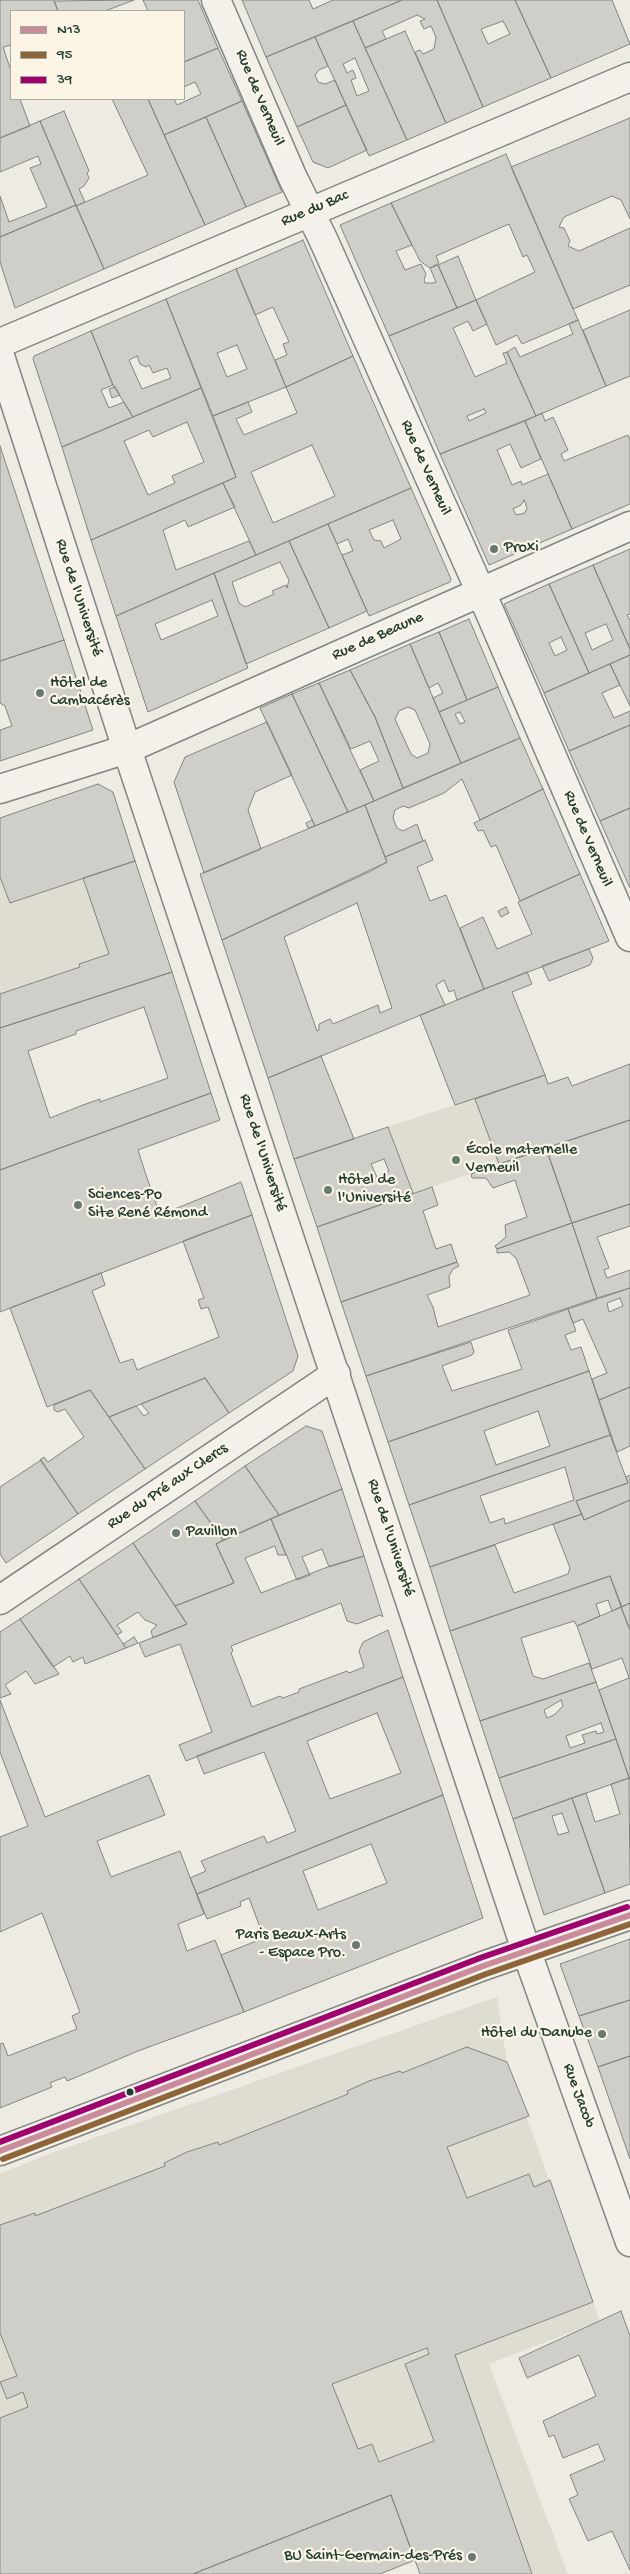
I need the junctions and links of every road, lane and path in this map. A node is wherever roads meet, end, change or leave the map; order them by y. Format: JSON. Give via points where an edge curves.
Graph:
{"nodes":[{"id":1,"x":216,"y":0,"type":"edge"},
{"id":2,"x":630,"y":77,"type":"edge"},
{"id":3,"x":309,"y":212,"type":"junction"},
{"id":4,"x":0,"y":343,"type":"edge"},
{"id":5,"x":0,"y":356,"type":"edge"},
{"id":6,"x":630,"y":526,"type":"edge"},
{"id":7,"x":480,"y":592,"type":"junction"},
{"id":8,"x":127,"y":749,"type":"junction"},
{"id":9,"x":0,"y":789,"type":"edge"},
{"id":10,"x":630,"y":937,"type":"edge"},
{"id":11,"x":336,"y":1374,"type":"junction"},
{"id":12,"x":0,"y":1600,"type":"edge"},
{"id":13,"x":630,"y":1915,"type":"edge"},
{"id":14,"x":526,"y":1950,"type":"junction"},
{"id":15,"x":0,"y":2151,"type":"edge"},
{"id":16,"x":630,"y":2242,"type":"edge"}],
"edges":[{"from":1,"to":3,"type":"street","name":"Rue de Verneuil"},
{"from":2,"to":3,"type":"street","name":"Rue du Bac"},
{"from":3,"to":4,"type":"street","name":"Rue du Bac"},
{"from":3,"to":7,"type":"street","name":"Rue de Verneuil"},
{"from":5,"to":8,"type":"street","name":"Rue de l'Université"},
{"from":6,"to":7,"type":"street","name":"Rue de Beaune"},
{"from":7,"to":8,"type":"street","name":"Rue de Beaune"},
{"from":7,"to":10,"type":"street","name":"Rue de Verneuil"},
{"from":8,"to":9,"type":"street","name":"Rue de Beaune"},
{"from":8,"to":11,"type":"street","name":"Rue de l'Université"},
{"from":11,"to":12,"type":"street","name":"Rue du Pré aux Clercs"},
{"from":11,"to":14,"type":"street","name":"Rue de l'Université"},
{"from":13,"to":14,"type":"street"},
{"from":14,"to":15,"type":"street"},
{"from":14,"to":16,"type":"street","name":"Rue Jacob"}]}
